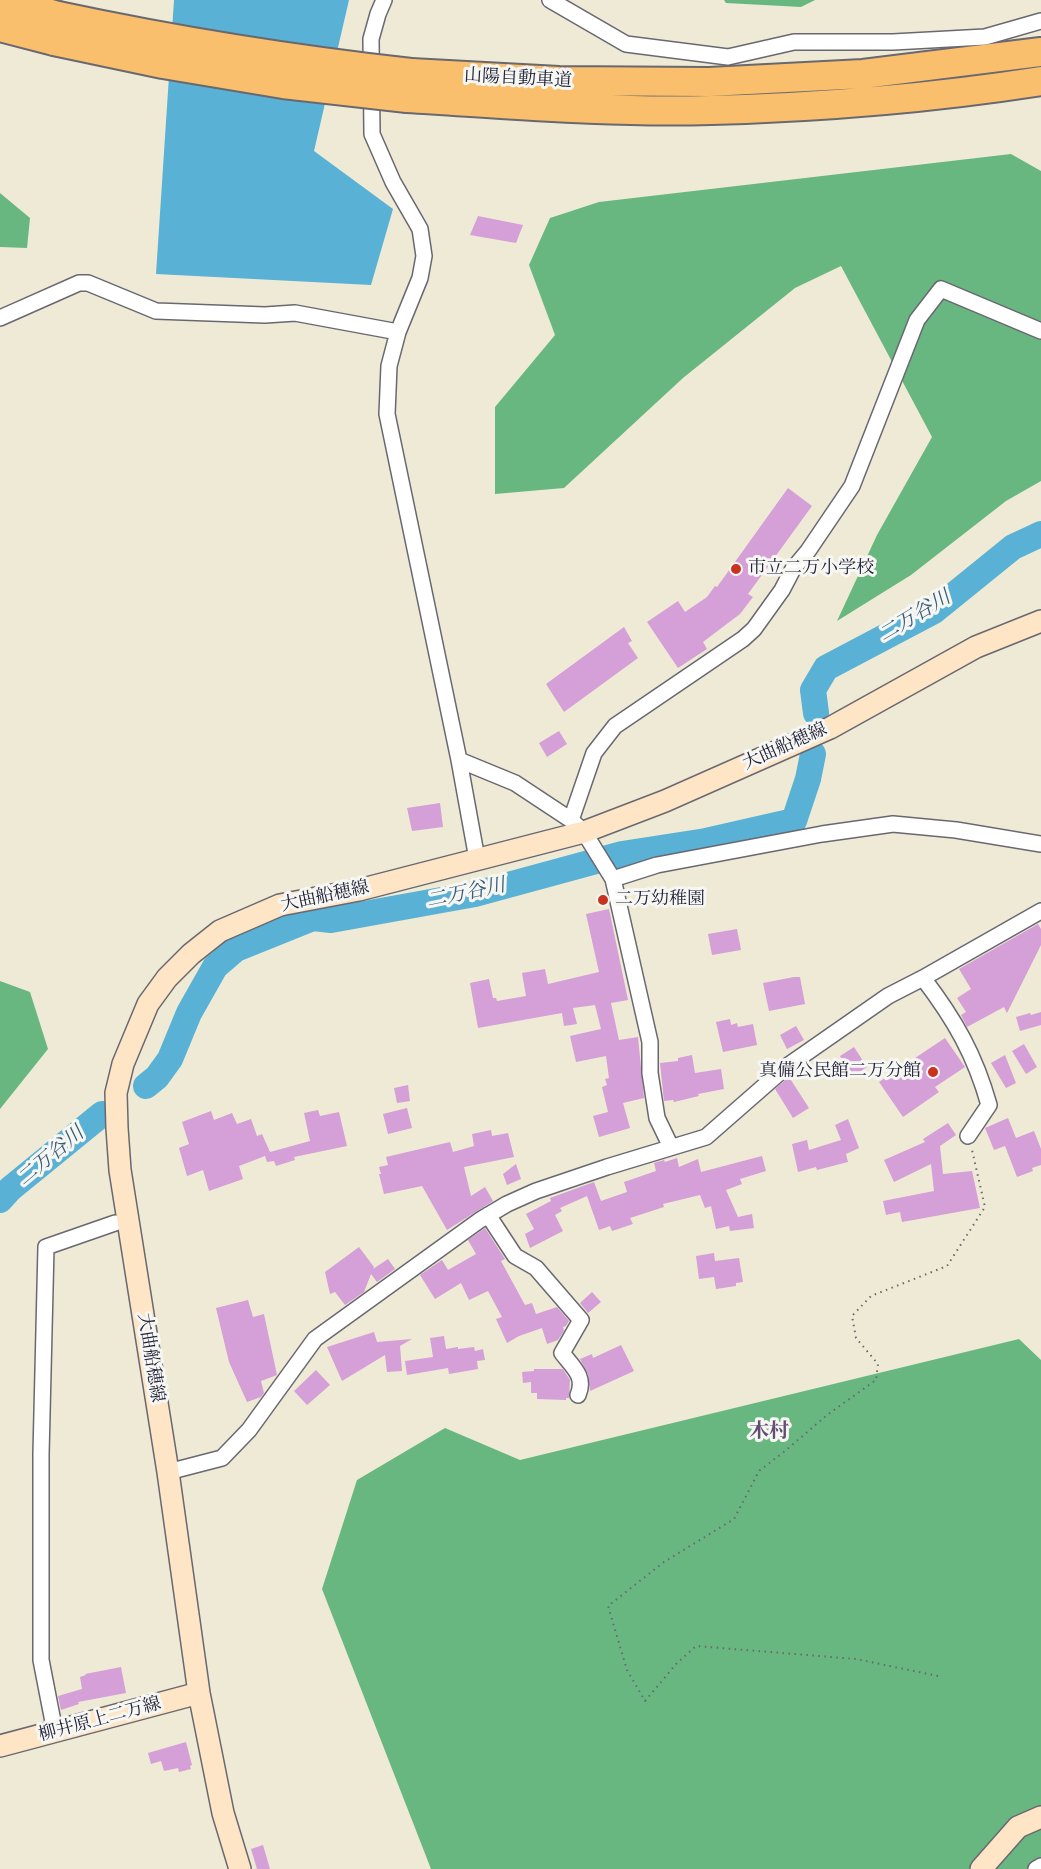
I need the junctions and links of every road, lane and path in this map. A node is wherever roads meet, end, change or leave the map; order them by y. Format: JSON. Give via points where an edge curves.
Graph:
{"nodes":[{"id":1,"x":0,"y":0,"type":"edge"},
{"id":2,"x":384,"y":0,"type":"edge"},
{"id":3,"x":550,"y":0,"type":"edge"},
{"id":4,"x":1041,"y":21,"type":"edge"},
{"id":5,"x":0,"y":27,"type":"edge"},
{"id":6,"x":56,"y":28,"type":"junction"},
{"id":7,"x":1041,"y":52,"type":"edge"},
{"id":8,"x":1041,"y":81,"type":"edge"},
{"id":9,"x":409,"y":86,"type":"junction"},
{"id":10,"x":0,"y":318,"type":"edge"},
{"id":11,"x":1041,"y":331,"type":"edge"},
{"id":12,"x":398,"y":332,"type":"junction"},
{"id":13,"x":1041,"y":621,"type":"edge"},
{"id":14,"x":459,"y":760,"type":"junction"},
{"id":15,"x":578,"y":826,"type":"junction"},
{"id":16,"x":1041,"y":844,"type":"edge"},
{"id":17,"x":477,"y":859,"type":"junction"},
{"id":18,"x":613,"y":879,"type":"junction"},
{"id":19,"x":1041,"y":911,"type":"edge"},
{"id":20,"x":923,"y":978,"type":"junction"},
{"id":21,"x":968,"y":1136,"type":"joint"},
{"id":22,"x":670,"y":1147,"type":"junction"},
{"id":23,"x":488,"y":1215,"type":"junction"},
{"id":24,"x":115,"y":1223,"type":"dead end"},
{"id":25,"x":578,"y":1395,"type":"dead end"},
{"id":26,"x":168,"y":1472,"type":"junction"},
{"id":27,"x":938,"y":1676,"type":"dead end"},
{"id":28,"x":200,"y":1693,"type":"junction"},
{"id":29,"x":55,"y":1732,"type":"junction"},
{"id":30,"x":0,"y":1746,"type":"edge"},
{"id":31,"x":1041,"y":1817,"type":"edge"},
{"id":32,"x":1041,"y":1866,"type":"edge"},
{"id":33,"x":240,"y":1869,"type":"edge"},
{"id":34,"x":981,"y":1869,"type":"edge"},
{"id":35,"x":1036,"y":1869,"type":"edge"}],
"edges":[{"from":1,"to":6,"type":"highway","name":"山陽自動車道"},
{"from":2,"to":12,"type":"street","via":[[371,39],[372,134],[420,229],[424,256],[420,278]]},
{"from":3,"to":4,"type":"street","via":[[626,44],[728,57],[794,42],[985,37]]},
{"from":5,"to":6,"type":"highway","name":"山陽自動車道"},
{"from":6,"to":9,"type":"highway","name":"山陽自動車道","bridge":true,"via":[[163,64],[283,84]]},
{"from":7,"to":9,"type":"highway","name":"山陽自動車道","via":[[863,74],[709,82]]},
{"from":8,"to":9,"type":"highway","name":"山陽自動車道","via":[[861,103],[710,110],[557,107]]},
{"from":10,"to":12,"type":"street","via":[[79,283],[156,311],[295,313]]},
{"from":11,"to":15,"type":"street","via":[[941,289],[918,320],[852,486],[793,568],[782,590],[743,639],[615,726],[594,753]]},
{"from":12,"to":14,"type":"street","via":[[388,366],[387,414]]},
{"from":13,"to":15,"type":"main road","name":"大曲船穂線","via":[[976,647],[830,728],[665,801]]},
{"from":14,"to":15,"type":"street","via":[[515,783]]},
{"from":14,"to":17,"type":"street"},
{"from":15,"to":17,"type":"main road","name":"大曲船穂線"},
{"from":15,"to":18,"type":"street"},
{"from":16,"to":18,"type":"street","via":[[893,824],[657,865]]},
{"from":17,"to":26,"type":"main road","name":"大曲船穂線","via":[[359,890],[280,905],[249,918],[220,931],[191,954],[148,1004],[123,1064],[116,1094],[117,1128],[120,1170]]},
{"from":18,"to":22,"type":"street","via":[[650,1042],[657,1118]]},
{"from":19,"to":20,"type":"street"},
{"from":20,"to":21,"type":"street","via":[[965,1040],[983,1083],[989,1105]]},
{"from":20,"to":22,"type":"street","via":[[888,996],[786,1067],[706,1137]]},
{"from":21,"to":27,"type":"path","via":[[985,1207],[947,1266],[871,1296],[852,1316],[856,1338],[878,1364],[876,1380],[759,1471],[734,1519],[664,1562],[608,1606],[627,1670],[645,1701],[677,1662],[696,1646],[856,1659]]},
{"from":22,"to":23,"type":"street","via":[[536,1191]]},
{"from":23,"to":25,"type":"street","via":[[515,1256],[536,1268],[581,1320],[562,1353],[578,1374],[582,1387]]},
{"from":23,"to":26,"type":"street","via":[[315,1339],[249,1430],[222,1458]]},
{"from":24,"to":29,"type":"street","via":[[46,1247],[41,1660]]},
{"from":26,"to":28,"type":"main road","name":"大曲船穂線"},
{"from":28,"to":29,"type":"main road","name":"柳井原上二万線"},
{"from":28,"to":33,"type":"main road","name":"大曲船穂線","via":[[223,1814]]},
{"from":29,"to":30,"type":"main road","name":"柳井原上二万線"},
{"from":31,"to":34,"type":"main road","via":[[1018,1827]]},
{"from":32,"to":35,"type":"street"}]}
